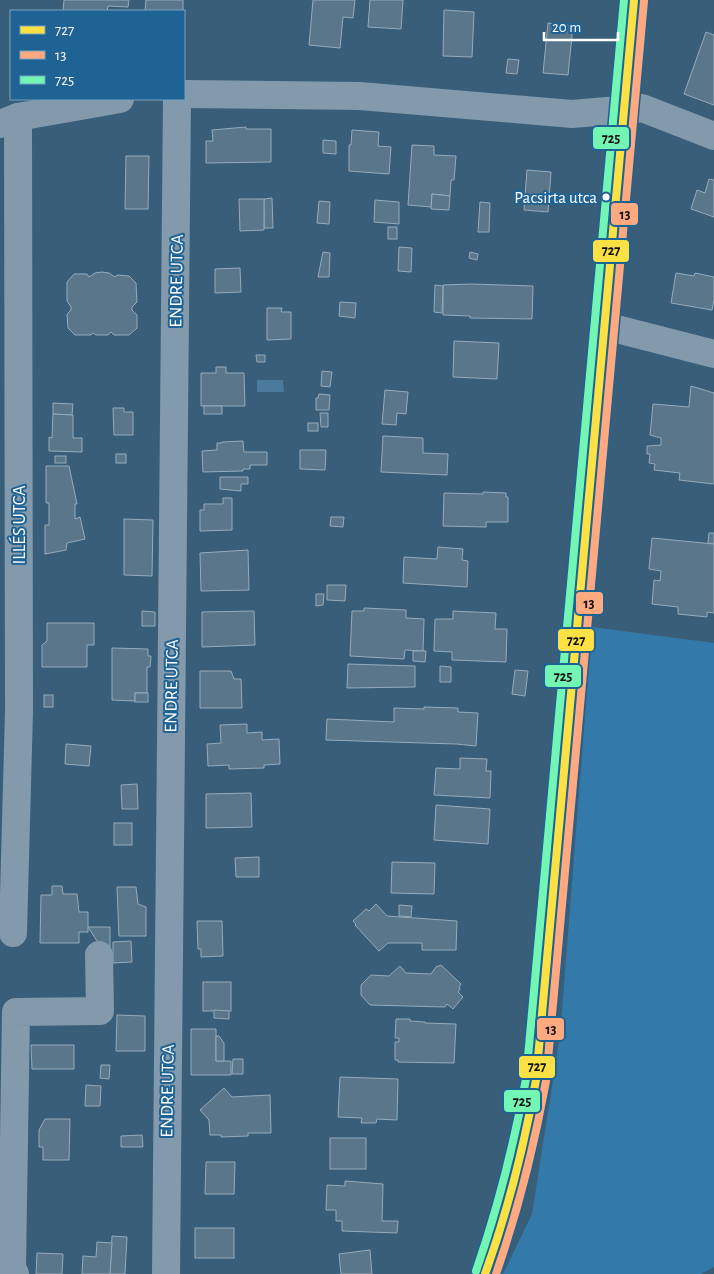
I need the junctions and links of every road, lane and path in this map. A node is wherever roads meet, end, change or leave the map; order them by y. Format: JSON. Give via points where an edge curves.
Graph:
{"nodes":[{"id":1,"x":634,"y":0,"type":"edge"},
{"id":2,"x":185,"y":94,"type":"edge"},
{"id":3,"x":115,"y":100,"type":"edge"},
{"id":4,"x":177,"y":100,"type":"edge"},
{"id":5,"x":625,"y":110,"type":"junction"},
{"id":6,"x":9,"y":120,"type":"edge"},
{"id":7,"x":714,"y":136,"type":"edge"},
{"id":8,"x":606,"y":326,"type":"junction"},
{"id":9,"x":714,"y":354,"type":"edge"},
{"id":10,"x":13,"y":933,"type":"dead end"},
{"id":11,"x":99,"y":955,"type":"dead end"},
{"id":12,"x":15,"y":1274,"type":"edge"},
{"id":13,"x":166,"y":1274,"type":"edge"},
{"id":14,"x":485,"y":1274,"type":"edge"}],
"edges":[{"from":1,"to":5,"type":"street"},
{"from":2,"to":5,"type":"street","via":[[360,96],[572,114]]},
{"from":3,"to":6,"type":"street"},
{"from":4,"to":13,"type":"street","name":"ENDRE UTCA"},
{"from":5,"to":7,"type":"street","via":[[642,108]]},
{"from":5,"to":8,"type":"street"},
{"from":6,"to":10,"type":"street","name":"ILLÉS UTCA","via":[[19,711]]},
{"from":8,"to":9,"type":"street"},
{"from":8,"to":14,"type":"street","via":[[536,1080],[512,1191]]},
{"from":11,"to":12,"type":"street","via":[[100,1011],[16,1012],[12,1267]]}]}
